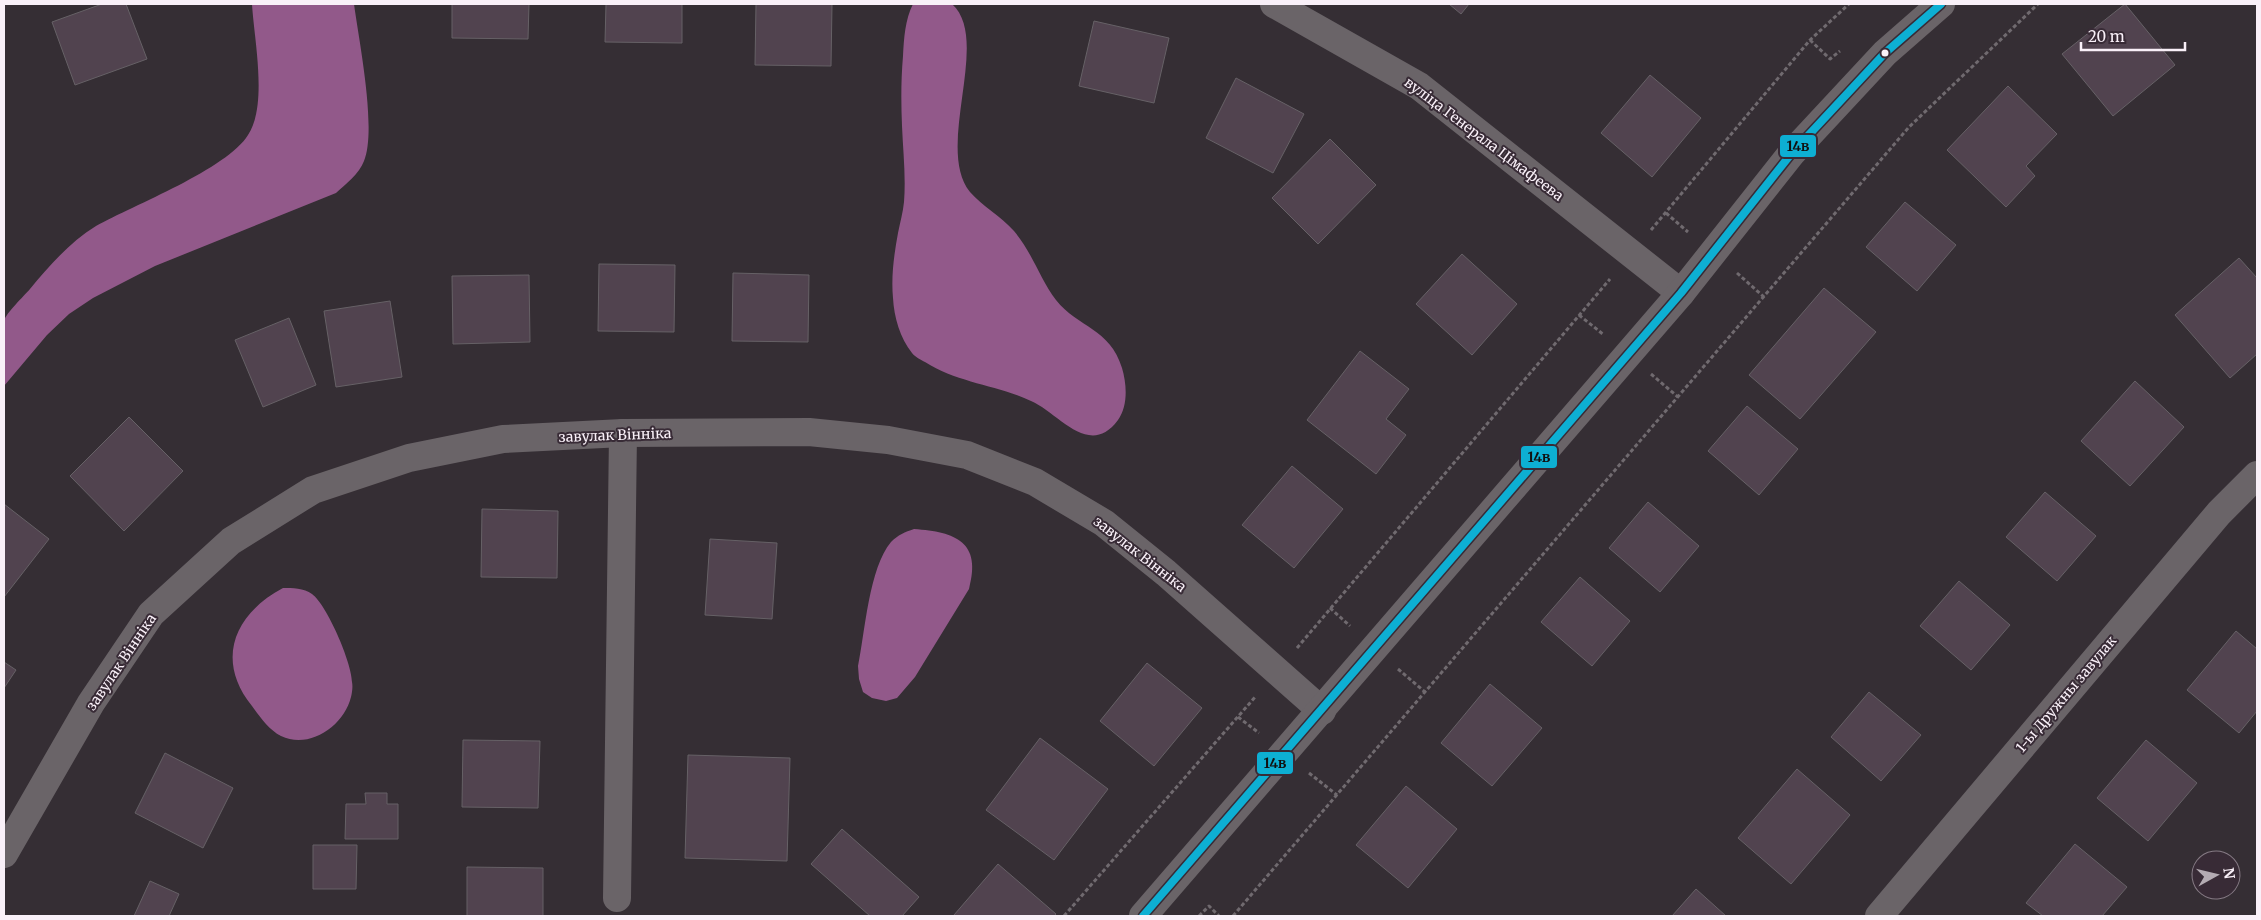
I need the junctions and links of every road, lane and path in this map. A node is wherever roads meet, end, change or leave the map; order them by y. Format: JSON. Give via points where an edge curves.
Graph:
{"nodes":[{"id":1,"x":1274,"y":4,"type":"edge"},
{"id":2,"x":1849,"y":4,"type":"edge"},
{"id":3,"x":1941,"y":4,"type":"edge"},
{"id":4,"x":2038,"y":4,"type":"edge"},
{"id":5,"x":1810,"y":40,"type":"junction"},
{"id":6,"x":1844,"y":48,"type":"dead end"},
{"id":7,"x":1632,"y":254,"type":"junction"},
{"id":8,"x":1682,"y":293,"type":"junction"},
{"id":9,"x":623,"y":433,"type":"junction"},
{"id":10,"x":2257,"y":475,"type":"edge"},
{"id":11,"x":1277,"y":671,"type":"junction"},
{"id":12,"x":1322,"y":711,"type":"junction"},
{"id":13,"x":4,"y":854,"type":"edge"},
{"id":14,"x":617,"y":898,"type":"dead end"},
{"id":15,"x":1064,"y":916,"type":"edge"},
{"id":16,"x":1143,"y":916,"type":"edge"},
{"id":17,"x":1199,"y":916,"type":"edge"},
{"id":18,"x":1219,"y":916,"type":"edge"},
{"id":19,"x":1233,"y":916,"type":"edge"},
{"id":20,"x":1879,"y":916,"type":"edge"}],
"edges":[{"from":1,"to":7,"type":"street","name":"вуліца Генерала Цімафеева","via":[[1419,86]]},
{"from":2,"to":5,"type":"path"},
{"from":3,"to":8,"type":"street","via":[[1885,53],[1791,154]]},
{"from":4,"to":19,"type":"path","via":[[1909,127]]},
{"from":5,"to":6,"type":"path","via":[[1830,59]]},
{"from":5,"to":7,"type":"path"},
{"from":7,"to":8,"type":"street","name":"вуліца Генерала Цімафеева"},
{"from":7,"to":11,"type":"path"},
{"from":8,"to":12,"type":"street"},
{"from":9,"to":11,"type":"street","name":"завулак Вінніка","via":[[808,432],[888,440],[966,455],[1035,482],[1104,523]]},
{"from":9,"to":13,"type":"street","name":"завулак Вінніка","via":[[503,440],[409,458],[313,490],[231,541],[151,614],[91,703]]},
{"from":9,"to":14,"type":"street"},
{"from":10,"to":20,"type":"street","name":"1-ы Дружны завулак","via":[[2219,513]]},
{"from":11,"to":12,"type":"street","name":"завулак Вінніка"},
{"from":11,"to":15,"type":"path"},
{"from":12,"to":16,"type":"street"},
{"from":17,"to":18,"type":"path","via":[[1209,906]]}]}
